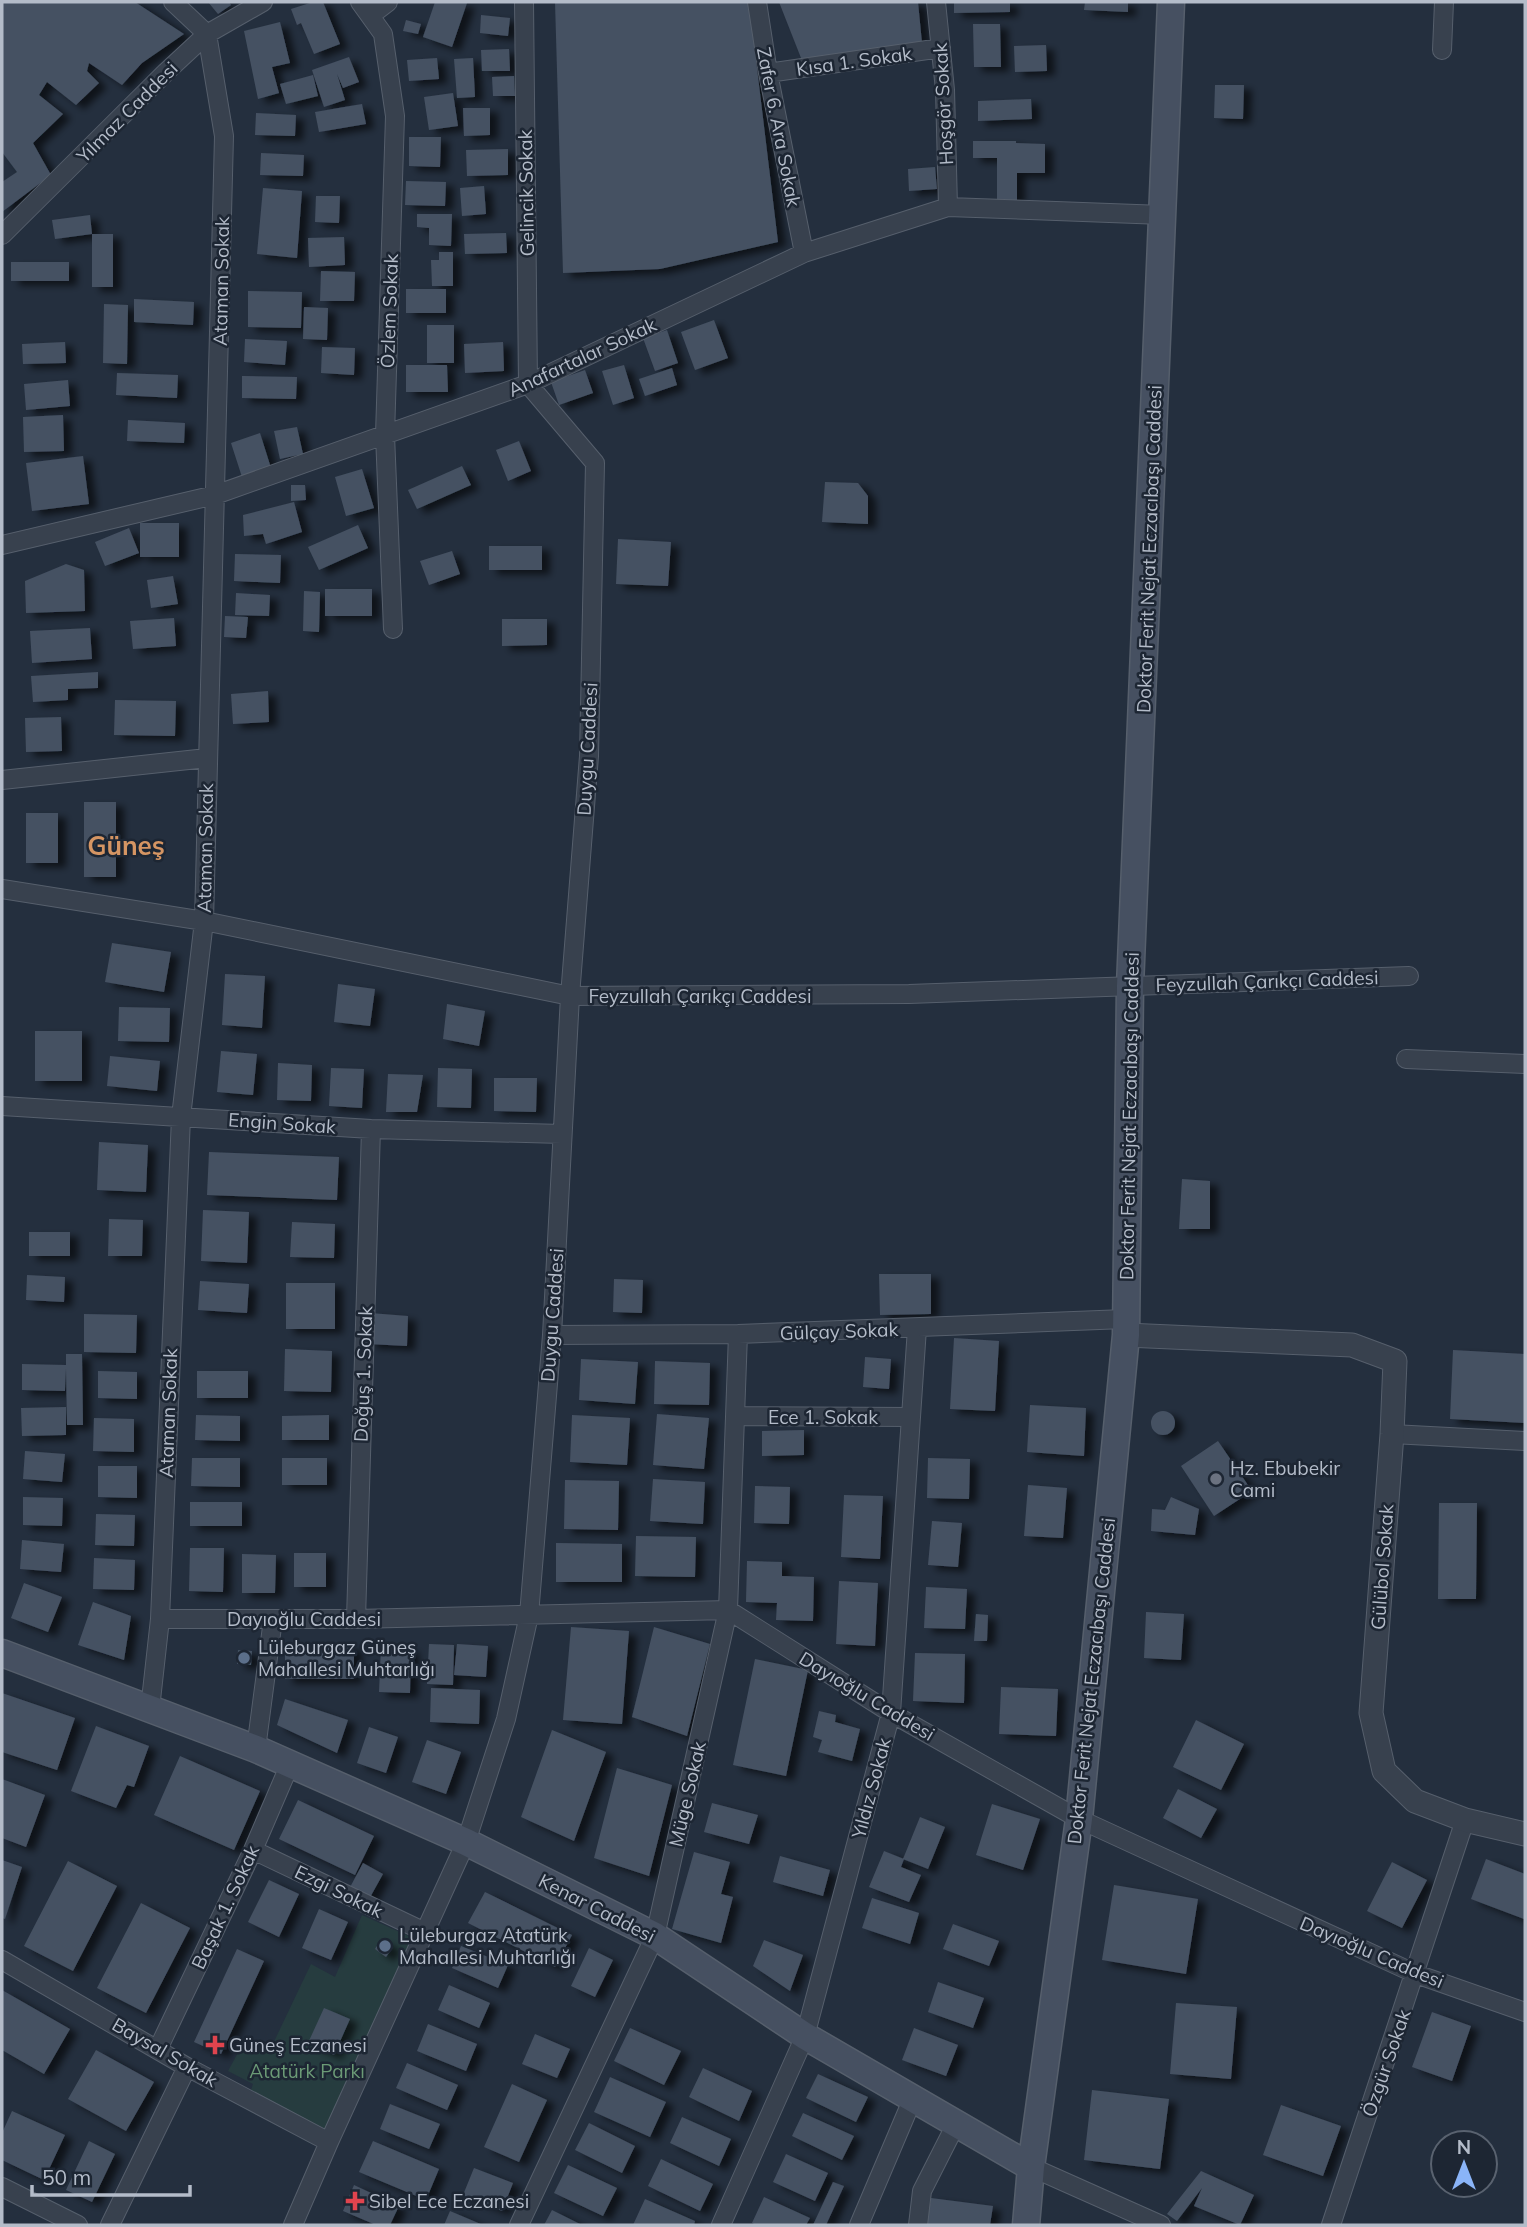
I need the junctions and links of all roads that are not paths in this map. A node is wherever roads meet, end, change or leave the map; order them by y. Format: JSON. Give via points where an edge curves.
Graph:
{"nodes":[{"id":1,"x":173,"y":2,"type":"edge"},
{"id":2,"x":263,"y":2,"type":"edge"},
{"id":3,"x":388,"y":2,"type":"edge"},
{"id":4,"x":524,"y":2,"type":"edge"},
{"id":5,"x":757,"y":2,"type":"edge"},
{"id":6,"x":936,"y":2,"type":"edge"},
{"id":7,"x":1171,"y":2,"type":"edge"},
{"id":8,"x":1444,"y":2,"type":"edge"},
{"id":9,"x":366,"y":9,"type":"edge"},
{"id":10,"x":207,"y":34,"type":"junction"},
{"id":11,"x":941,"y":48,"type":"junction"},
{"id":12,"x":1442,"y":50,"type":"dead end"},
{"id":13,"x":768,"y":74,"type":"junction"},
{"id":14,"x":948,"y":206,"type":"junction"},
{"id":15,"x":1163,"y":215,"type":"junction"},
{"id":16,"x":2,"y":235,"type":"edge"},
{"id":17,"x":804,"y":253,"type":"junction"},
{"id":18,"x":528,"y":384,"type":"junction"},
{"id":19,"x":385,"y":435,"type":"junction"},
{"id":20,"x":215,"y":495,"type":"junction"},
{"id":21,"x":2,"y":545,"type":"edge"},
{"id":22,"x":393,"y":629,"type":"dead end"},
{"id":23,"x":207,"y":758,"type":"junction"},
{"id":24,"x":2,"y":780,"type":"edge"},
{"id":25,"x":2,"y":889,"type":"edge"},
{"id":26,"x":204,"y":921,"type":"junction"},
{"id":27,"x":1409,"y":976,"type":"dead end"},
{"id":28,"x":1130,"y":986,"type":"junction"},
{"id":29,"x":570,"y":996,"type":"junction"},
{"id":30,"x":1406,"y":1059,"type":"dead end"},
{"id":31,"x":1525,"y":1064,"type":"edge"},
{"id":32,"x":2,"y":1106,"type":"edge"},
{"id":33,"x":181,"y":1116,"type":"junction"},
{"id":34,"x":371,"y":1129,"type":"junction"},
{"id":35,"x":562,"y":1134,"type":"junction"},
{"id":36,"x":1126,"y":1327,"type":"junction"},
{"id":37,"x":917,"y":1328,"type":"junction"},
{"id":38,"x":738,"y":1334,"type":"junction"},
{"id":39,"x":552,"y":1335,"type":"junction"},
{"id":40,"x":1395,"y":1361,"type":"joint"},
{"id":41,"x":735,"y":1416,"type":"junction"},
{"id":42,"x":911,"y":1417,"type":"junction"},
{"id":43,"x":1392,"y":1434,"type":"junction"},
{"id":44,"x":1525,"y":1441,"type":"edge"},
{"id":45,"x":728,"y":1610,"type":"junction"},
{"id":46,"x":529,"y":1615,"type":"junction"},
{"id":47,"x":160,"y":1619,"type":"junction"},
{"id":48,"x":273,"y":1619,"type":"junction"},
{"id":49,"x":356,"y":1619,"type":"junction"},
{"id":50,"x":2,"y":1653,"type":"edge"},
{"id":51,"x":150,"y":1709,"type":"junction"},
{"id":52,"x":891,"y":1713,"type":"junction"},
{"id":53,"x":256,"y":1749,"type":"junction"},
{"id":54,"x":290,"y":1764,"type":"junction"},
{"id":55,"x":1079,"y":1819,"type":"junction"},
{"id":56,"x":1465,"y":1819,"type":"junction"},
{"id":57,"x":1525,"y":1834,"type":"edge"},
{"id":58,"x":466,"y":1842,"type":"junction"},
{"id":59,"x":253,"y":1850,"type":"junction"},
{"id":60,"x":425,"y":1932,"type":"junction"},
{"id":61,"x":655,"y":1936,"type":"junction"},
{"id":62,"x":2,"y":1960,"type":"edge"},
{"id":63,"x":1416,"y":1975,"type":"junction"},
{"id":64,"x":1525,"y":2012,"type":"edge"},
{"id":65,"x":806,"y":2036,"type":"junction"},
{"id":66,"x":158,"y":2049,"type":"junction"},
{"id":67,"x":187,"y":2067,"type":"junction"},
{"id":68,"x":913,"y":2098,"type":"junction"},
{"id":69,"x":956,"y":2124,"type":"junction"},
{"id":70,"x":329,"y":2142,"type":"junction"},
{"id":71,"x":1031,"y":2167,"type":"junction"},
{"id":72,"x":2,"y":2187,"type":"edge"},
{"id":73,"x":78,"y":2225,"type":"edge"},
{"id":74,"x":110,"y":2225,"type":"edge"},
{"id":75,"x":293,"y":2225,"type":"edge"},
{"id":76,"x":519,"y":2225,"type":"edge"},
{"id":77,"x":721,"y":2225,"type":"edge"},
{"id":78,"x":859,"y":2225,"type":"edge"},
{"id":79,"x":918,"y":2225,"type":"edge"},
{"id":80,"x":1026,"y":2225,"type":"edge"},
{"id":81,"x":1161,"y":2225,"type":"edge"},
{"id":82,"x":1331,"y":2225,"type":"edge"}],
"edges":[{"from":1,"to":10,"type":"street"},
{"from":2,"to":10,"type":"street","name":"Yılmaz Caddesi"},
{"from":3,"to":9,"type":"street"},
{"from":4,"to":18,"type":"street","name":"Gelincik Sokak"},
{"from":5,"to":13,"type":"street","name":"Zafer 6. Ara Sokak"},
{"from":6,"to":11,"type":"street","name":"Hoşgör Sokak"},
{"from":7,"to":15,"type":"main road","name":"Doktor Ferit Nejat Eczacıbaşı Caddesi"},
{"from":8,"to":12,"type":"street"},
{"from":9,"to":19,"type":"street","name":"Özlem Sokak","via":[[383,34],[395,116]]},
{"from":10,"to":16,"type":"street","name":"Yılmaz Caddesi"},
{"from":10,"to":20,"type":"street","name":"Ataman Sokak","via":[[224,136]]},
{"from":11,"to":13,"type":"street","name":"Kısa 1. Sokak"},
{"from":11,"to":14,"type":"street","name":"Hoşgör Sokak"},
{"from":13,"to":17,"type":"street","name":"Zafer 6. Ara Sokak"},
{"from":14,"to":15,"type":"street","name":"Anafartalar Sokak"},
{"from":14,"to":17,"type":"street","name":"Anafartalar Sokak"},
{"from":15,"to":28,"type":"main road","name":"Doktor Ferit Nejat Eczacıbaşı Caddesi"},
{"from":17,"to":18,"type":"street","name":"Anafartalar Sokak"},
{"from":18,"to":19,"type":"street","name":"Anafartalar Sokak"},
{"from":18,"to":29,"type":"street","name":"Duygu Caddesi","via":[[595,463],[589,756]]},
{"from":19,"to":20,"type":"street","name":"Anafartalar Sokak"},
{"from":19,"to":22,"type":"street","name":"Özlem Sokak"},
{"from":20,"to":21,"type":"street","name":"Anafartalar Sokak"},
{"from":20,"to":23,"type":"street","name":"Ataman Sokak"},
{"from":23,"to":24,"type":"street"},
{"from":23,"to":26,"type":"street","name":"Ataman Sokak"},
{"from":25,"to":26,"type":"street","name":"Feyzullah Çarıkçı Caddesi"},
{"from":26,"to":29,"type":"street","name":"Feyzullah Çarıkçı Caddesi"},
{"from":26,"to":33,"type":"street","name":"Ataman Sokak"},
{"from":27,"to":28,"type":"street","name":"Feyzullah Çarıkçı Caddesi"},
{"from":28,"to":29,"type":"street","name":"Feyzullah Çarıkçı Caddesi","via":[[909,994]]},
{"from":28,"to":36,"type":"main road","name":"Doktor Ferit Nejat Eczacıbaşı Caddesi"},
{"from":29,"to":35,"type":"street","name":"Duygu Caddesi"},
{"from":30,"to":31,"type":"street"},
{"from":32,"to":33,"type":"street","name":"Engin Sokak"},
{"from":33,"to":34,"type":"street","name":"Engin Sokak"},
{"from":33,"to":47,"type":"street","name":"Ataman Sokak"},
{"from":34,"to":35,"type":"street","name":"Engin Sokak"},
{"from":34,"to":49,"type":"street","name":"Doğuş 1. Sokak"},
{"from":35,"to":39,"type":"street","name":"Duygu Caddesi"},
{"from":36,"to":37,"type":"street","name":"Gülçay Sokak"},
{"from":36,"to":40,"type":"street","name":"Gülçay Sokak","via":[[1352,1345]]},
{"from":36,"to":55,"type":"main road","name":"Doktor Ferit Nejat Eczacıbaşı Caddesi"},
{"from":37,"to":38,"type":"street","name":"Gülçay Sokak"},
{"from":37,"to":42,"type":"street","name":"Yıldız Sokak"},
{"from":38,"to":39,"type":"street","name":"Gülçay Sokak"},
{"from":38,"to":41,"type":"street","name":"Müge Sokak"},
{"from":39,"to":46,"type":"street","name":"Duygu Caddesi"},
{"from":40,"to":43,"type":"street","name":"Gülübol Sokak"},
{"from":41,"to":42,"type":"street","name":"Ece 1. Sokak"},
{"from":41,"to":45,"type":"street","name":"Müge Sokak"},
{"from":42,"to":52,"type":"street","name":"Yıldız Sokak"},
{"from":43,"to":44,"type":"street"},
{"from":43,"to":56,"type":"street","name":"Gülübol Sokak","via":[[1371,1713],[1384,1771],[1415,1801]]},
{"from":45,"to":46,"type":"street","name":"Dayıoğlu Caddesi"},
{"from":45,"to":52,"type":"street","name":"Dayıoğlu Caddesi"},
{"from":45,"to":61,"type":"street","name":"Müge Sokak"},
{"from":46,"to":49,"type":"street","name":"Dayıoğlu Caddesi"},
{"from":46,"to":58,"type":"street","name":"Duygu Caddesi","via":[[506,1719]]},
{"from":47,"to":48,"type":"street","name":"Dayıoğlu Caddesi"},
{"from":47,"to":51,"type":"street","name":"Ataman Sokak"},
{"from":48,"to":49,"type":"street","name":"Dayıoğlu Caddesi"},
{"from":48,"to":53,"type":"street"},
{"from":50,"to":51,"type":"main road","name":"Kenar Caddesi"},
{"from":51,"to":53,"type":"main road","name":"Kenar Caddesi"},
{"from":52,"to":55,"type":"street","name":"Dayıoğlu Caddesi"},
{"from":52,"to":65,"type":"street","name":"Yıldız Sokak"},
{"from":53,"to":54,"type":"main road","name":"Kenar Caddesi"},
{"from":54,"to":58,"type":"main road","name":"Kenar Caddesi"},
{"from":54,"to":59,"type":"street","name":"Başak 1. Sokak"},
{"from":55,"to":63,"type":"street","name":"Dayıoğlu Caddesi"},
{"from":55,"to":71,"type":"main road","name":"Doktor Ferit Nejat Eczacıbaşı Caddesi"},
{"from":56,"to":57,"type":"street"},
{"from":56,"to":63,"type":"street","name":"Özgür Sokak"},
{"from":58,"to":60,"type":"street","name":"Duygu Caddesi"},
{"from":58,"to":61,"type":"main road","name":"Kenar Caddesi"},
{"from":59,"to":60,"type":"street","name":"Ezgi Sokak"},
{"from":59,"to":66,"type":"street","name":"Başak 1. Sokak"},
{"from":60,"to":70,"type":"street","name":"Duygu Caddesi"},
{"from":61,"to":65,"type":"main road","name":"Kenar Caddesi"},
{"from":61,"to":76,"type":"street","name":"Müge Sokak"},
{"from":62,"to":66,"type":"street","name":"Baysal Sokak"},
{"from":63,"to":64,"type":"street","name":"Dayıoğlu Caddesi"},
{"from":63,"to":82,"type":"street","name":"Özgür Sokak"},
{"from":65,"to":68,"type":"main road","name":"Kenar Caddesi"},
{"from":65,"to":77,"type":"street","name":"Yıldız Sokak"},
{"from":66,"to":67,"type":"street","name":"Baysal Sokak"},
{"from":67,"to":70,"type":"street","name":"Baysal Sokak"},
{"from":67,"to":74,"type":"street"},
{"from":68,"to":69,"type":"main road","name":"Kenar Caddesi"},
{"from":68,"to":78,"type":"street"},
{"from":69,"to":71,"type":"main road","name":"Kenar Caddesi"},
{"from":69,"to":79,"type":"street","via":[[922,2191]]},
{"from":70,"to":75,"type":"street","name":"Duygu Caddesi"},
{"from":71,"to":80,"type":"main road","name":"Doktor Ferit Nejat Eczacıbaşı Caddesi"},
{"from":71,"to":81,"type":"street","name":"Kenar Caddesi"},
{"from":72,"to":73,"type":"street"}]}
